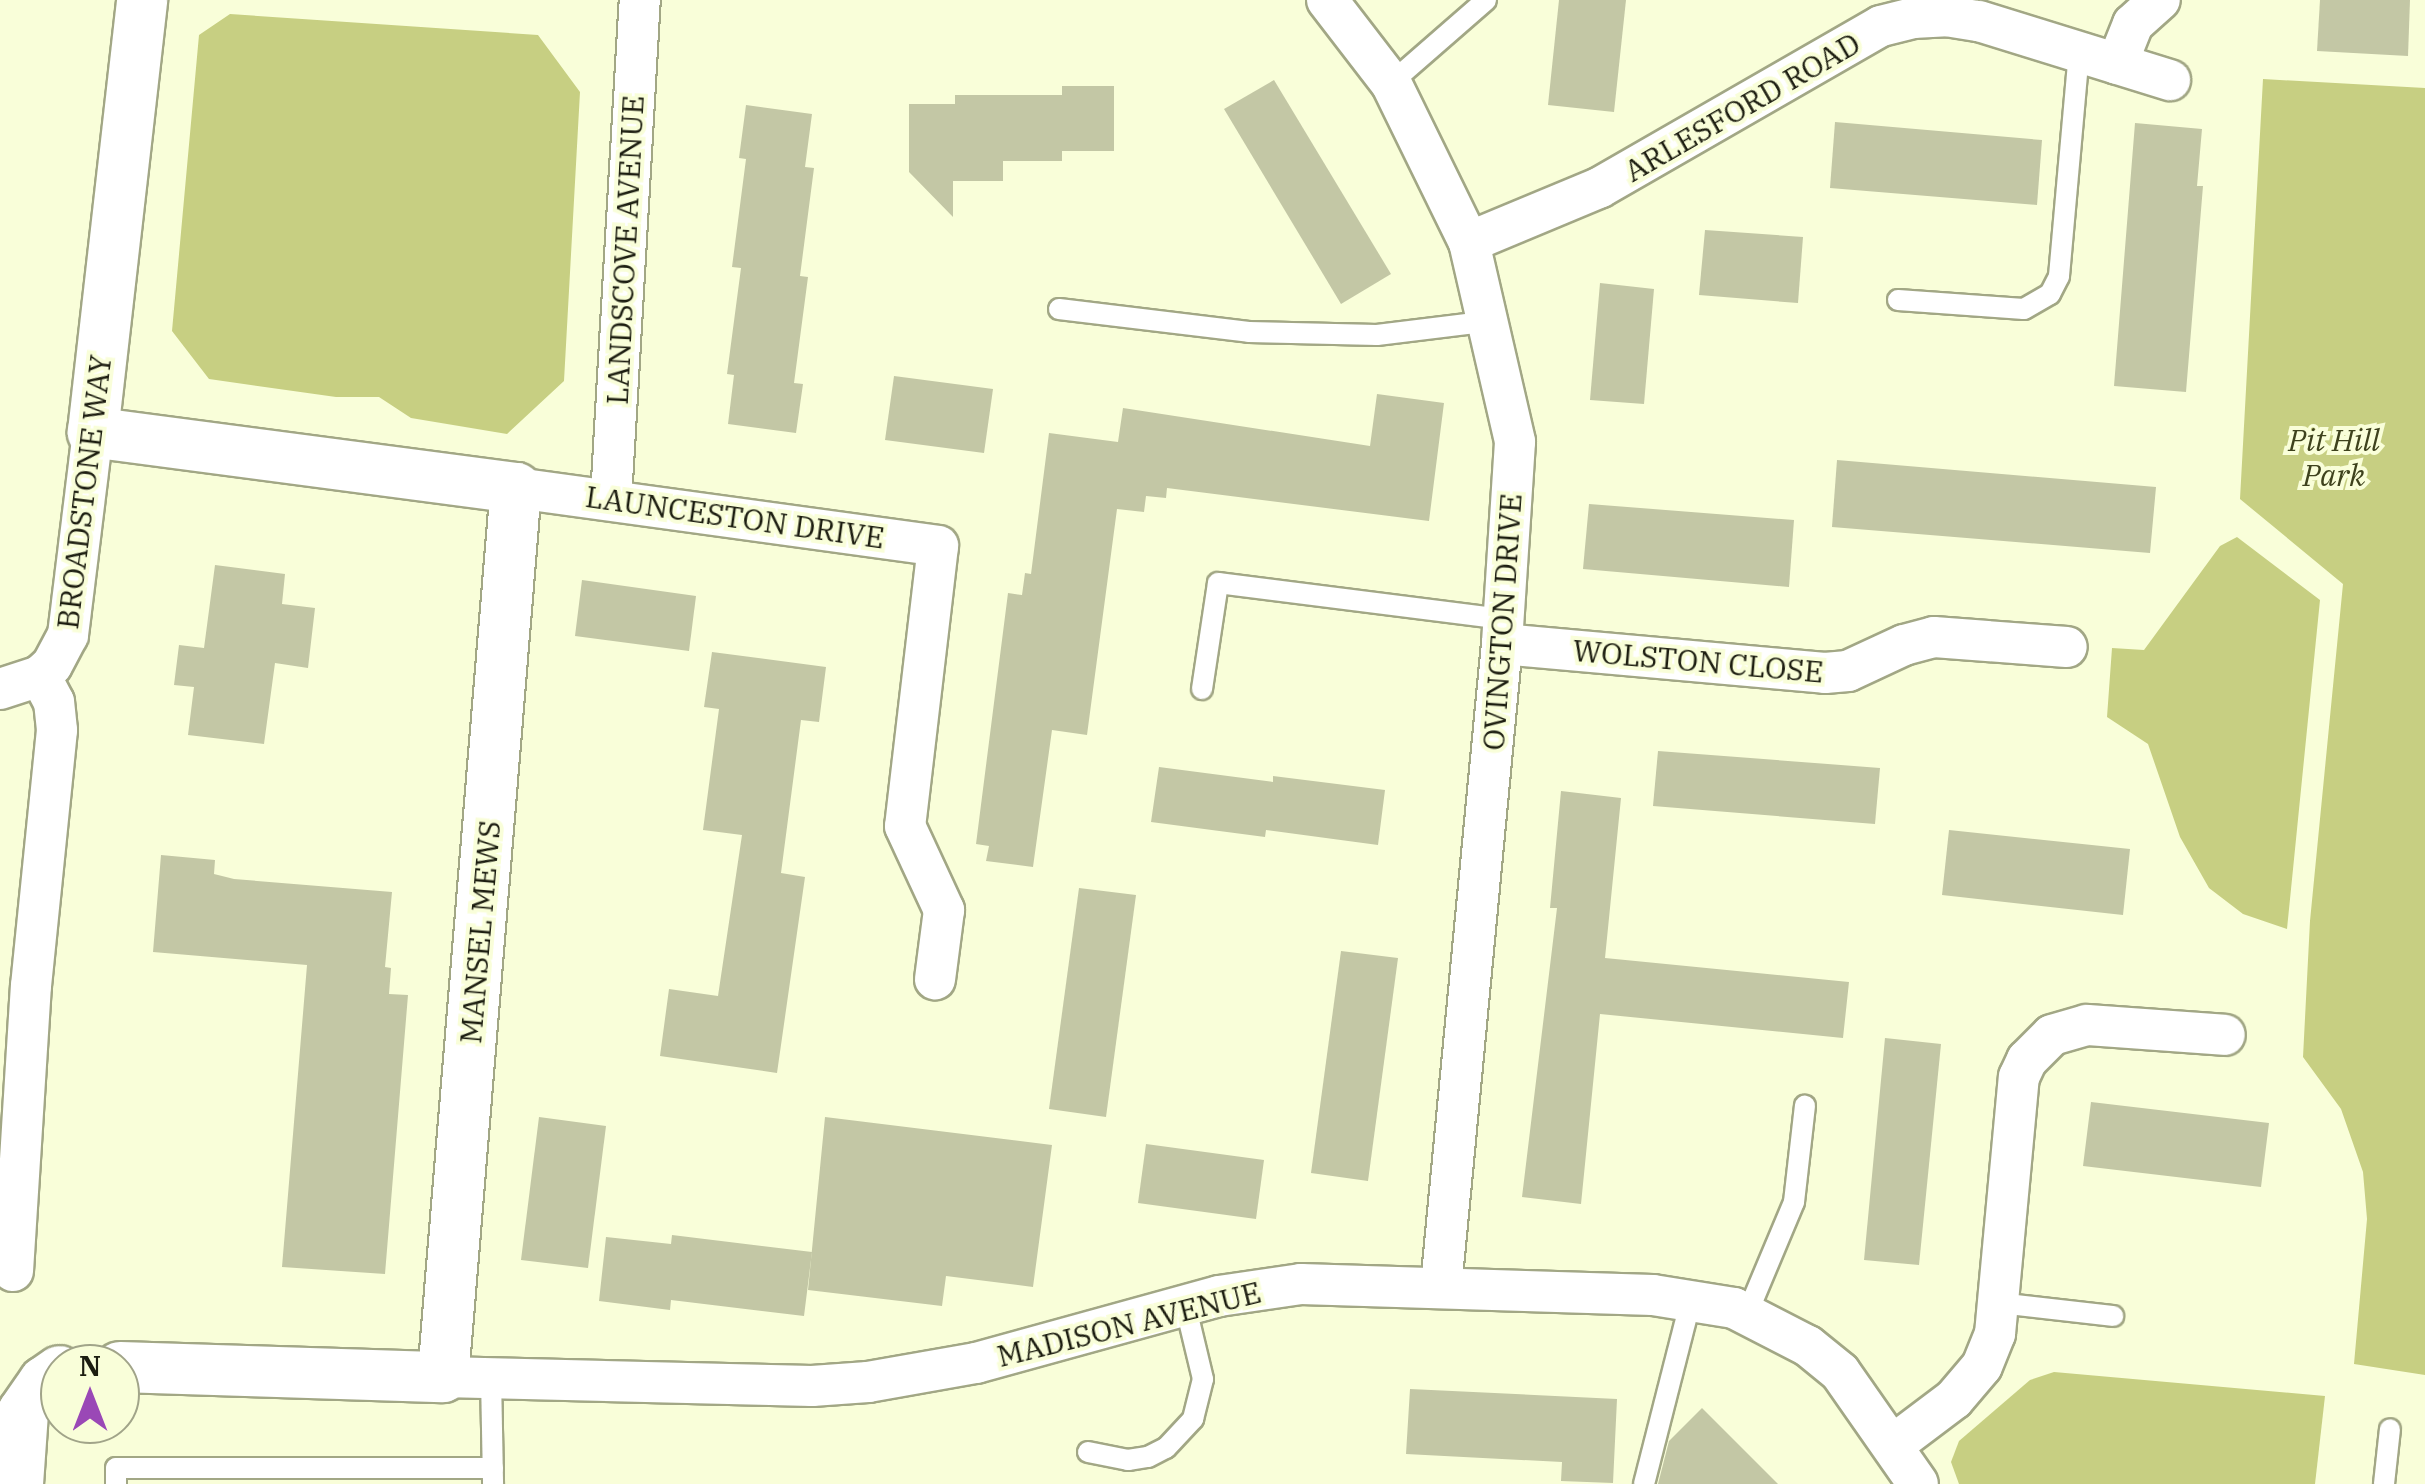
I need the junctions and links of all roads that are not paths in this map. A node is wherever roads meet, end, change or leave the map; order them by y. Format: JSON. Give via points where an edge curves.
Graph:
{"nodes":[{"id":1,"x":142,"y":0,"type":"edge"},
{"id":2,"x":640,"y":0,"type":"edge"},
{"id":3,"x":1327,"y":0,"type":"edge"},
{"id":4,"x":1486,"y":0,"type":"edge"},
{"id":5,"x":2160,"y":0,"type":"edge"},
{"id":6,"x":2098,"y":58,"type":"junction"},
{"id":7,"x":2170,"y":80,"type":"dead end"},
{"id":8,"x":1391,"y":83,"type":"junction"},
{"id":9,"x":1469,"y":242,"type":"junction"},
{"id":10,"x":1898,"y":300,"type":"dead end"},
{"id":11,"x":1059,"y":309,"type":"dead end"},
{"id":12,"x":1491,"y":320,"type":"junction"},
{"id":13,"x":93,"y":432,"type":"junction"},
{"id":14,"x":516,"y":488,"type":"junction"},
{"id":15,"x":611,"y":499,"type":"junction"},
{"id":16,"x":1502,"y":632,"type":"junction"},
{"id":17,"x":2067,"y":648,"type":"dead end"},
{"id":18,"x":40,"y":676,"type":"junction"},
{"id":19,"x":0,"y":689,"type":"edge"},
{"id":20,"x":1202,"y":689,"type":"dead end"},
{"id":21,"x":936,"y":979,"type":"dead end"},
{"id":22,"x":2226,"y":1035,"type":"dead end"},
{"id":23,"x":1806,"y":1106,"type":"dead end"},
{"id":24,"x":13,"y":1271,"type":"dead end"},
{"id":25,"x":1441,"y":1287,"type":"junction"},
{"id":26,"x":1691,"y":1299,"type":"junction"},
{"id":27,"x":1999,"y":1303,"type":"junction"},
{"id":28,"x":1185,"y":1304,"type":"junction"},
{"id":29,"x":1747,"y":1314,"type":"junction"},
{"id":30,"x":2114,"y":1316,"type":"dead end"},
{"id":31,"x":140,"y":1368,"type":"edge"},
{"id":32,"x":467,"y":1377,"type":"junction"},
{"id":33,"x":40,"y":1388,"type":"edge"},
{"id":34,"x":2390,"y":1429,"type":"dead end"},
{"id":35,"x":1893,"y":1445,"type":"junction"},
{"id":36,"x":1088,"y":1452,"type":"dead end"},
{"id":37,"x":493,"y":1476,"type":"edge"},
{"id":38,"x":18,"y":1484,"type":"edge"},
{"id":39,"x":116,"y":1484,"type":"edge"},
{"id":40,"x":1644,"y":1484,"type":"edge"},
{"id":41,"x":1918,"y":1484,"type":"edge"},
{"id":42,"x":2384,"y":1484,"type":"edge"}],
"edges":[{"from":1,"to":13,"type":"street","name":"BROADSTONE WAY"},
{"from":2,"to":15,"type":"street","name":"LANDSCOVE AVENUE"},
{"from":3,"to":8,"type":"street","name":"OVINGTON DRIVE"},
{"from":4,"to":8,"type":"lane"},
{"from":5,"to":6,"type":"street"},
{"from":6,"to":7,"type":"street","name":"ARLESFORD ROAD"},
{"from":6,"to":9,"type":"street","name":"ARLESFORD ROAD","via":[[1946,16],[1881,26],[1662,156]]},
{"from":6,"to":10,"type":"lane","via":[[2059,276],[2050,294],[2024,309]]},
{"from":8,"to":9,"type":"street","name":"OVINGTON DRIVE"},
{"from":9,"to":12,"type":"street","name":"OVINGTON DRIVE"},
{"from":11,"to":12,"type":"lane","via":[[1267,332],[1376,335]]},
{"from":12,"to":16,"type":"street","name":"OVINGTON DRIVE","via":[[1516,442]]},
{"from":13,"to":14,"type":"street","name":"LAUNCESTON DRIVE"},
{"from":13,"to":18,"type":"street","name":"BROADSTONE WAY","via":[[68,635]]},
{"from":14,"to":15,"type":"street","name":"LAUNCESTON DRIVE"},
{"from":14,"to":32,"type":"street","name":"MANSEL MEWS"},
{"from":15,"to":21,"type":"street","name":"LAUNCESTON DRIVE","via":[[938,546],[906,826],[944,910]]},
{"from":16,"to":17,"type":"street","name":"WOLSTON CLOSE","via":[[1826,673],[1858,668],[1934,637]]},
{"from":16,"to":20,"type":"lane","via":[[1218,584]]},
{"from":16,"to":25,"type":"street","name":"OVINGTON DRIVE"},
{"from":18,"to":19,"type":"street"},
{"from":18,"to":24,"type":"street","via":[[54,702],[57,730],[31,986]]},
{"from":22,"to":27,"type":"street","via":[[2086,1025],[2038,1046],[2019,1076]]},
{"from":23,"to":29,"type":"lane","via":[[1794,1202]]},
{"from":25,"to":26,"type":"street","name":"MADISON AVENUE"},
{"from":25,"to":28,"type":"street","name":"MADISON AVENUE","via":[[1301,1284]]},
{"from":26,"to":29,"type":"street","name":"MADISON AVENUE"},
{"from":26,"to":40,"type":"lane"},
{"from":27,"to":30,"type":"lane"},
{"from":27,"to":35,"type":"street","via":[[1982,1366],[1954,1399]]},
{"from":28,"to":32,"type":"street","name":"MADISON AVENUE","via":[[976,1363],[868,1382]]},
{"from":28,"to":36,"type":"lane","via":[[1203,1379],[1193,1419],[1148,1457]]},
{"from":29,"to":35,"type":"street","name":"MADISON AVENUE","via":[[1808,1346],[1840,1372]]},
{"from":31,"to":32,"type":"street"},
{"from":32,"to":37,"type":"lane"},
{"from":33,"to":38,"type":"street","via":[[23,1412]]},
{"from":34,"to":42,"type":"lane"},
{"from":35,"to":41,"type":"street","name":"MADISON AVENUE"},
{"from":37,"to":39,"type":"lane","via":[[116,1468]]}]}
